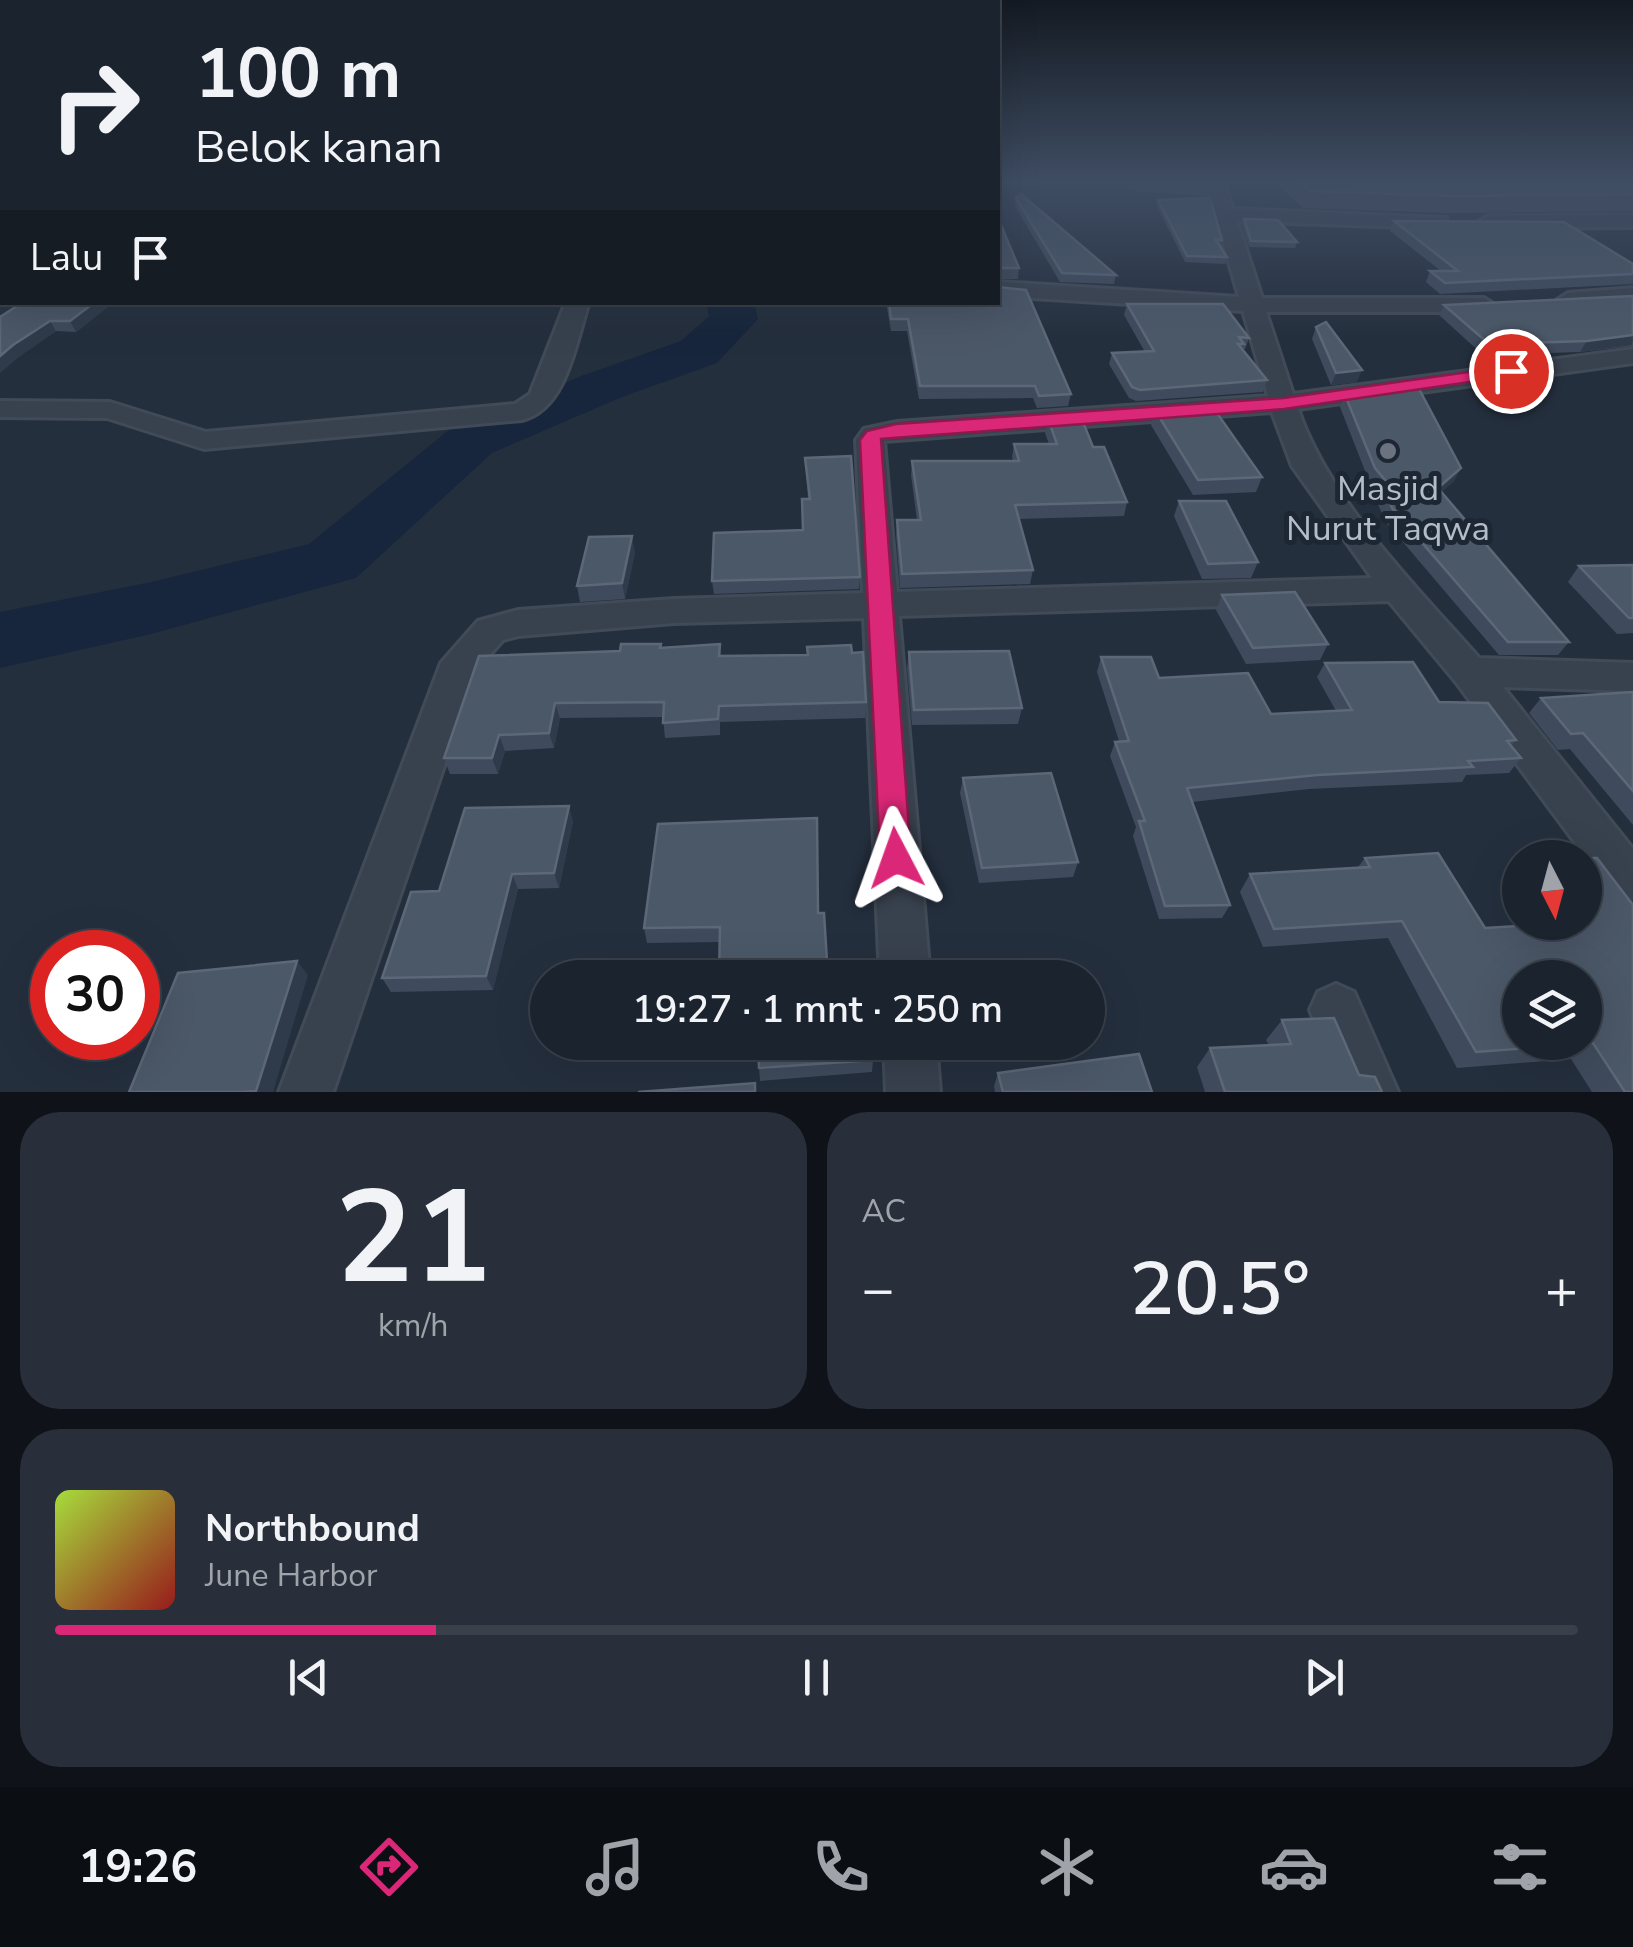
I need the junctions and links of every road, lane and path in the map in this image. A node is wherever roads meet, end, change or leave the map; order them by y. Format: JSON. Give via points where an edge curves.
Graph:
{"nodes":[{"id":1,"x":1231,"y":234,"type":"edge"},
{"id":2,"x":1000,"y":289,"type":"edge"},
{"id":3,"x":1633,"y":295,"type":"edge"},
{"id":4,"x":1540,"y":302,"type":"edge"},
{"id":5,"x":1503,"y":304,"type":"edge"},
{"id":6,"x":577,"y":305,"type":"edge"},
{"id":7,"x":1255,"y":306,"type":"junction"},
{"id":8,"x":1633,"y":356,"type":"edge"},
{"id":9,"x":1284,"y":403,"type":"junction"},
{"id":10,"x":0,"y":409,"type":"edge"},
{"id":11,"x":1398,"y":589,"type":"junction"},
{"id":12,"x":882,"y":604,"type":"junction"},
{"id":13,"x":1469,"y":672,"type":"junction"},
{"id":14,"x":1633,"y":677,"type":"edge"},
{"id":15,"x":1633,"y":884,"type":"edge"},
{"id":16,"x":903,"y":960,"type":"edge"},
{"id":17,"x":1336,"y":1010,"type":"dead end"},
{"id":18,"x":911,"y":1060,"type":"edge"},
{"id":19,"x":306,"y":1092,"type":"edge"},
{"id":20,"x":913,"y":1092,"type":"edge"},
{"id":21,"x":1371,"y":1092,"type":"edge"}],
"edges":[{"from":1,"to":7,"type":"street"},
{"from":2,"to":7,"type":"street"},
{"from":3,"to":4,"type":"street"},
{"from":5,"to":7,"type":"street"},
{"from":6,"to":10,"type":"street","via":[[542,398],[522,412],[204,441],[110,410]]},
{"from":7,"to":9,"type":"street"},
{"from":8,"to":9,"type":"street"},
{"from":9,"to":11,"type":"street","via":[[1306,466]]},
{"from":9,"to":12,"type":"street","via":[[874,435]]},
{"from":11,"to":12,"type":"street"},
{"from":11,"to":13,"type":"street"},
{"from":12,"to":16,"type":"street"},
{"from":12,"to":19,"type":"street","via":[[565,618],[492,630],[475,642],[460,663]]},
{"from":13,"to":14,"type":"street"},
{"from":13,"to":15,"type":"street"},
{"from":17,"to":21,"type":"street"},
{"from":18,"to":20,"type":"street"}]}
